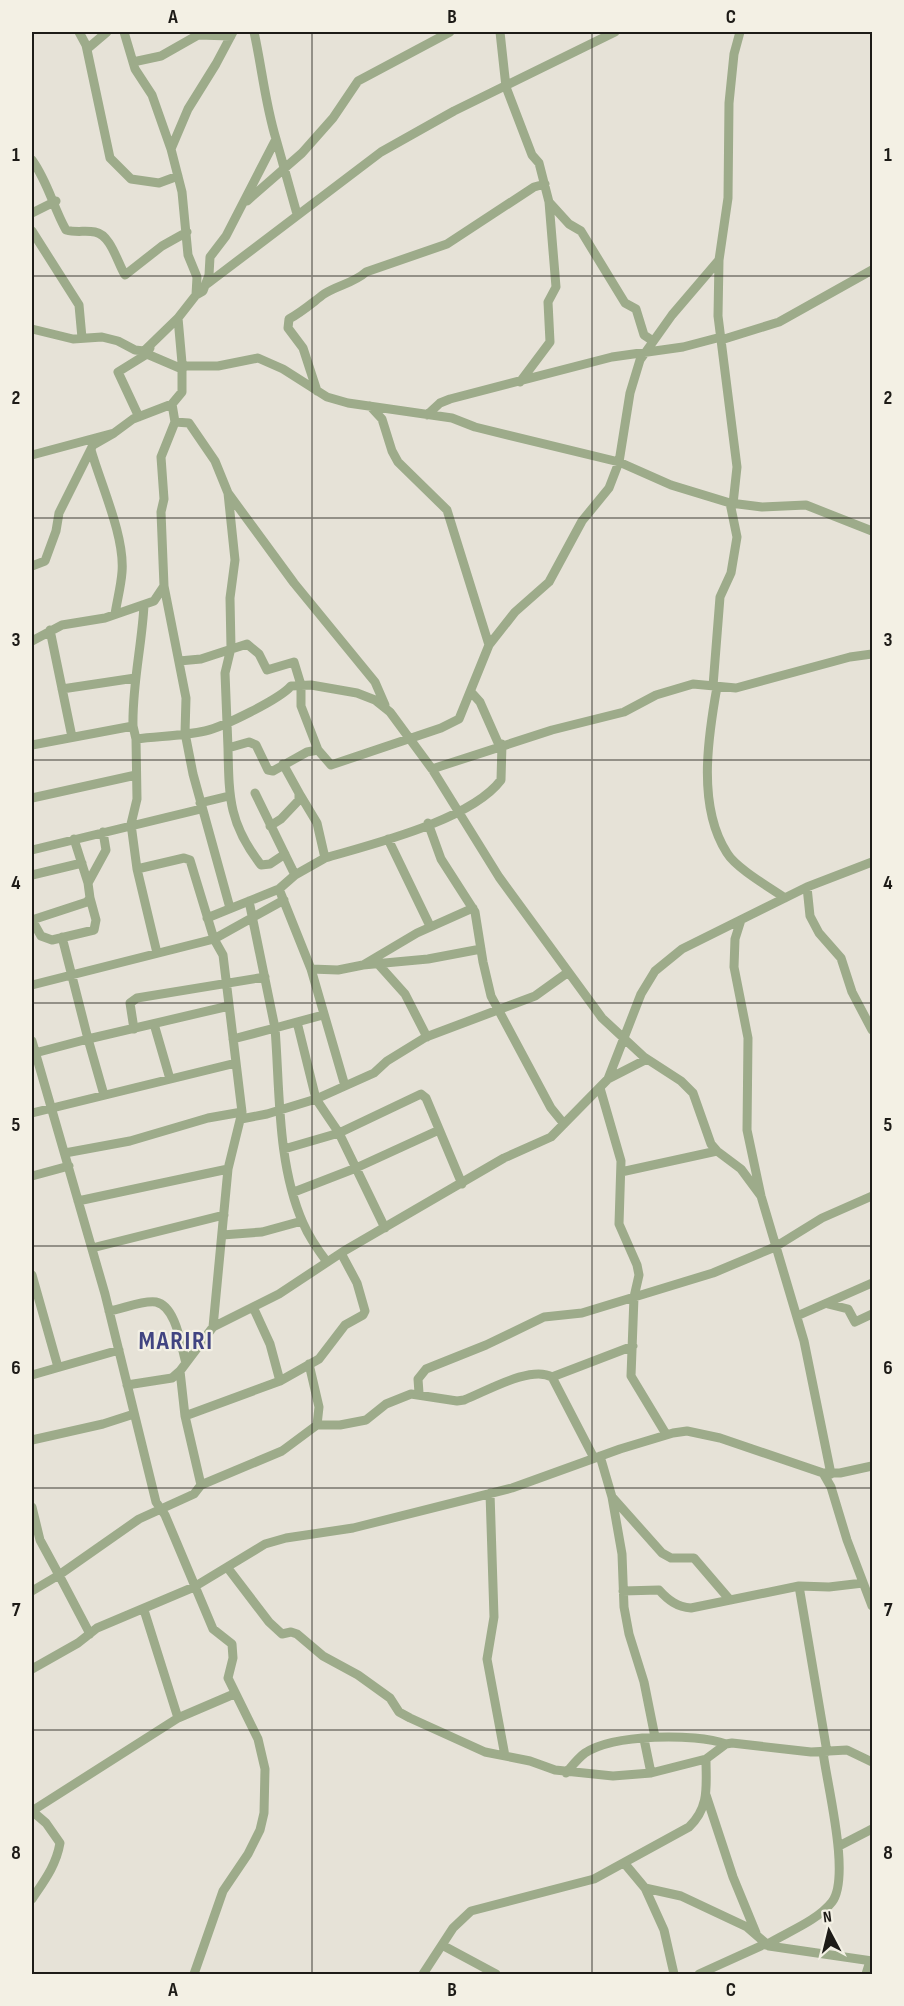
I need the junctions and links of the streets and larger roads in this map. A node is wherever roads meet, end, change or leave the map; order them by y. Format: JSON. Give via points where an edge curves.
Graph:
{"nodes":[{"id":1,"x":79,"y":32,"type":"edge"},
{"id":2,"x":107,"y":32,"type":"edge"},
{"id":3,"x":124,"y":32,"type":"edge"},
{"id":4,"x":254,"y":32,"type":"edge"},
{"id":5,"x":450,"y":32,"type":"edge"},
{"id":6,"x":500,"y":32,"type":"edge"},
{"id":7,"x":615,"y":32,"type":"edge"},
{"id":8,"x":740,"y":32,"type":"edge"},
{"id":9,"x":232,"y":34,"type":"edge"},
{"id":10,"x":87,"y":49,"type":"junction"},
{"id":11,"x":133,"y":62,"type":"junction"},
{"id":12,"x":506,"y":87,"type":"junction"},
{"id":13,"x":276,"y":139,"type":"junction"},
{"id":14,"x":171,"y":149,"type":"junction"},
{"id":15,"x":32,"y":160,"type":"edge"},
{"id":16,"x":286,"y":168,"type":"junction"},
{"id":17,"x":177,"y":176,"type":"junction"},
{"id":18,"x":545,"y":184,"type":"junction"},
{"id":19,"x":56,"y":201,"type":"junction"},
{"id":20,"x":245,"y":202,"type":"junction"},
{"id":21,"x":549,"y":202,"type":"junction"},
{"id":22,"x":32,"y":213,"type":"edge"},
{"id":23,"x":297,"y":214,"type":"junction"},
{"id":24,"x":32,"y":231,"type":"edge"},
{"id":25,"x":187,"y":232,"type":"junction"},
{"id":26,"x":719,"y":260,"type":"junction"},
{"id":27,"x":873,"y":270,"type":"edge"},
{"id":28,"x":207,"y":284,"type":"junction"},
{"id":29,"x":196,"y":295,"type":"junction"},
{"id":30,"x":177,"y":318,"type":"junction"},
{"id":31,"x":32,"y":329,"type":"edge"},
{"id":32,"x":82,"y":338,"type":"junction"},
{"id":33,"x":721,"y":339,"type":"junction"},
{"id":34,"x":653,"y":341,"type":"junction"},
{"id":35,"x":149,"y":350,"type":"junction"},
{"id":36,"x":646,"y":351,"type":"junction"},
{"id":37,"x":183,"y":368,"type":"junction"},
{"id":38,"x":520,"y":382,"type":"junction"},
{"id":39,"x":318,"y":392,"type":"junction"},
{"id":40,"x":172,"y":404,"type":"junction"},
{"id":41,"x":370,"y":406,"type":"junction"},
{"id":42,"x":427,"y":415,"type":"junction"},
{"id":43,"x":139,"y":417,"type":"junction"},
{"id":44,"x":175,"y":422,"type":"junction"},
{"id":45,"x":114,"y":433,"type":"junction"},
{"id":46,"x":90,"y":450,"type":"junction"},
{"id":47,"x":32,"y":455,"type":"edge"},
{"id":48,"x":619,"y":462,"type":"junction"},
{"id":49,"x":228,"y":493,"type":"junction"},
{"id":50,"x":732,"y":503,"type":"junction"},
{"id":51,"x":873,"y":531,"type":"edge"},
{"id":52,"x":32,"y":566,"type":"edge"},
{"id":53,"x":164,"y":586,"type":"junction"},
{"id":54,"x":144,"y":605,"type":"junction"},
{"id":55,"x":115,"y":614,"type":"junction"},
{"id":56,"x":50,"y":630,"type":"junction"},
{"id":57,"x":32,"y":641,"type":"edge"},
{"id":58,"x":489,"y":645,"type":"junction"},
{"id":59,"x":231,"y":648,"type":"junction"},
{"id":60,"x":873,"y":654,"type":"edge"},
{"id":61,"x":179,"y":661,"type":"junction"},
{"id":62,"x":135,"y":678,"type":"junction"},
{"id":63,"x":301,"y":685,"type":"junction"},
{"id":64,"x":715,"y":686,"type":"junction"},
{"id":65,"x":62,"y":689,"type":"junction"},
{"id":66,"x":471,"y":692,"type":"junction"},
{"id":67,"x":386,"y":708,"type":"junction"},
{"id":68,"x":228,"y":721,"type":"junction"},
{"id":69,"x":133,"y":726,"type":"junction"},
{"id":70,"x":185,"y":733,"type":"junction"},
{"id":71,"x":72,"y":737,"type":"junction"},
{"id":72,"x":136,"y":739,"type":"junction"},
{"id":73,"x":408,"y":739,"type":"junction"},
{"id":74,"x":32,"y":745,"type":"edge"},
{"id":75,"x":500,"y":745,"type":"junction"},
{"id":76,"x":228,"y":748,"type":"junction"},
{"id":77,"x":318,"y":750,"type":"junction"},
{"id":78,"x":283,"y":764,"type":"junction"},
{"id":79,"x":432,"y":769,"type":"junction"},
{"id":80,"x":136,"y":775,"type":"junction"},
{"id":81,"x":255,"y":794,"type":"dead end"},
{"id":82,"x":299,"y":794,"type":"junction"},
{"id":83,"x":229,"y":796,"type":"junction"},
{"id":84,"x":32,"y":798,"type":"edge"},
{"id":85,"x":201,"y":806,"type":"junction"},
{"id":86,"x":458,"y":812,"type":"junction"},
{"id":87,"x":131,"y":824,"type":"junction"},
{"id":88,"x":428,"y":824,"type":"junction"},
{"id":89,"x":270,"y":826,"type":"junction"},
{"id":90,"x":103,"y":832,"type":"junction"},
{"id":91,"x":74,"y":839,"type":"junction"},
{"id":92,"x":388,"y":839,"type":"junction"},
{"id":93,"x":32,"y":850,"type":"edge"},
{"id":94,"x":285,"y":854,"type":"junction"},
{"id":95,"x":325,"y":858,"type":"junction"},
{"id":96,"x":873,"y":862,"type":"edge"},
{"id":97,"x":82,"y":863,"type":"junction"},
{"id":98,"x":137,"y":869,"type":"junction"},
{"id":99,"x":32,"y":874,"type":"edge"},
{"id":100,"x":295,"y":875,"type":"junction"},
{"id":101,"x":88,"y":883,"type":"junction"},
{"id":102,"x":807,"y":887,"type":"junction"},
{"id":103,"x":279,"y":889,"type":"junction"},
{"id":104,"x":788,"y":896,"type":"junction"},
{"id":105,"x":90,"y":898,"type":"junction"},
{"id":106,"x":284,"y":900,"type":"junction"},
{"id":107,"x":249,"y":901,"type":"junction"},
{"id":108,"x":808,"y":907,"type":"junction"},
{"id":109,"x":230,"y":908,"type":"junction"},
{"id":110,"x":473,"y":908,"type":"junction"},
{"id":111,"x":254,"y":917,"type":"junction"},
{"id":112,"x":207,"y":918,"type":"junction"},
{"id":113,"x":32,"y":920,"type":"edge"},
{"id":114,"x":741,"y":920,"type":"junction"},
{"id":115,"x":430,"y":926,"type":"junction"},
{"id":116,"x":62,"y":937,"type":"junction"},
{"id":117,"x":214,"y":939,"type":"junction"},
{"id":118,"x":481,"y":949,"type":"junction"},
{"id":119,"x":156,"y":953,"type":"junction"},
{"id":120,"x":363,"y":965,"type":"junction"},
{"id":121,"x":379,"y":965,"type":"junction"},
{"id":122,"x":311,"y":969,"type":"junction"},
{"id":123,"x":567,"y":973,"type":"junction"},
{"id":124,"x":70,"y":976,"type":"junction"},
{"id":125,"x":265,"y":977,"type":"junction"},
{"id":126,"x":226,"y":982,"type":"junction"},
{"id":127,"x":32,"y":985,"type":"edge"},
{"id":128,"x":229,"y":1006,"type":"junction"},
{"id":129,"x":499,"y":1009,"type":"junction"},
{"id":130,"x":323,"y":1015,"type":"junction"},
{"id":131,"x":297,"y":1022,"type":"junction"},
{"id":132,"x":154,"y":1024,"type":"junction"},
{"id":133,"x":275,"y":1028,"type":"junction"},
{"id":134,"x":134,"y":1029,"type":"junction"},
{"id":135,"x":873,"y":1030,"type":"edge"},
{"id":136,"x":427,"y":1037,"type":"junction"},
{"id":137,"x":624,"y":1038,"type":"junction"},
{"id":138,"x":88,"y":1039,"type":"junction"},
{"id":139,"x":233,"y":1039,"type":"junction"},
{"id":140,"x":33,"y":1049,"type":"edge"},
{"id":141,"x":647,"y":1059,"type":"junction"},
{"id":142,"x":236,"y":1063,"type":"junction"},
{"id":143,"x":170,"y":1079,"type":"junction"},
{"id":144,"x":608,"y":1079,"type":"junction"},
{"id":145,"x":345,"y":1086,"type":"junction"},
{"id":146,"x":600,"y":1088,"type":"junction"},
{"id":147,"x":104,"y":1095,"type":"junction"},
{"id":148,"x":316,"y":1099,"type":"junction"},
{"id":149,"x":52,"y":1108,"type":"junction"},
{"id":150,"x":282,"y":1110,"type":"junction"},
{"id":151,"x":32,"y":1113,"type":"edge"},
{"id":152,"x":241,"y":1115,"type":"junction"},
{"id":153,"x":564,"y":1124,"type":"junction"},
{"id":154,"x":439,"y":1130,"type":"junction"},
{"id":155,"x":339,"y":1133,"type":"junction"},
{"id":156,"x":285,"y":1149,"type":"junction"},
{"id":157,"x":717,"y":1151,"type":"junction"},
{"id":158,"x":65,"y":1153,"type":"junction"},
{"id":159,"x":69,"y":1166,"type":"junction"},
{"id":160,"x":356,"y":1168,"type":"junction"},
{"id":161,"x":228,"y":1169,"type":"junction"},
{"id":162,"x":621,"y":1172,"type":"junction"},
{"id":163,"x":32,"y":1176,"type":"edge"},
{"id":164,"x":462,"y":1184,"type":"junction"},
{"id":165,"x":294,"y":1192,"type":"junction"},
{"id":166,"x":761,"y":1196,"type":"junction"},
{"id":167,"x":873,"y":1196,"type":"edge"},
{"id":168,"x":78,"y":1201,"type":"junction"},
{"id":169,"x":224,"y":1215,"type":"junction"},
{"id":170,"x":302,"y":1221,"type":"junction"},
{"id":171,"x":385,"y":1228,"type":"junction"},
{"id":172,"x":222,"y":1235,"type":"junction"},
{"id":173,"x":775,"y":1247,"type":"junction"},
{"id":174,"x":92,"y":1248,"type":"junction"},
{"id":175,"x":341,"y":1253,"type":"junction"},
{"id":176,"x":327,"y":1262,"type":"junction"},
{"id":177,"x":32,"y":1275,"type":"edge"},
{"id":178,"x":873,"y":1283,"type":"edge"},
{"id":179,"x":634,"y":1297,"type":"junction"},
{"id":180,"x":828,"y":1304,"type":"junction"},
{"id":181,"x":36,"y":1306,"type":"edge"},
{"id":182,"x":253,"y":1307,"type":"junction"},
{"id":183,"x":109,"y":1311,"type":"junction"},
{"id":184,"x":873,"y":1314,"type":"edge"},
{"id":185,"x":797,"y":1316,"type":"junction"},
{"id":186,"x":213,"y":1327,"type":"junction"},
{"id":187,"x":633,"y":1346,"type":"junction"},
{"id":188,"x":119,"y":1350,"type":"junction"},
{"id":189,"x":186,"y":1363,"type":"junction"},
{"id":190,"x":309,"y":1364,"type":"junction"},
{"id":191,"x":58,"y":1367,"type":"junction"},
{"id":192,"x":180,"y":1371,"type":"junction"},
{"id":193,"x":32,"y":1375,"type":"edge"},
{"id":194,"x":552,"y":1377,"type":"junction"},
{"id":195,"x":280,"y":1381,"type":"junction"},
{"id":196,"x":127,"y":1385,"type":"junction"},
{"id":197,"x":419,"y":1393,"type":"junction"},
{"id":198,"x":134,"y":1414,"type":"junction"},
{"id":199,"x":185,"y":1416,"type":"junction"},
{"id":200,"x":317,"y":1425,"type":"junction"},
{"id":201,"x":666,"y":1434,"type":"junction"},
{"id":202,"x":32,"y":1440,"type":"edge"},
{"id":203,"x":597,"y":1457,"type":"junction"},
{"id":204,"x":873,"y":1466,"type":"edge"},
{"id":205,"x":827,"y":1473,"type":"junction"},
{"id":206,"x":201,"y":1485,"type":"junction"},
{"id":207,"x":490,"y":1493,"type":"junction"},
{"id":208,"x":612,"y":1497,"type":"junction"},
{"id":209,"x":32,"y":1506,"type":"edge"},
{"id":210,"x":162,"y":1511,"type":"junction"},
{"id":211,"x":36,"y":1543,"type":"edge"},
{"id":212,"x":227,"y":1567,"type":"junction"},
{"id":213,"x":59,"y":1575,"type":"junction"},
{"id":214,"x":863,"y":1583,"type":"junction"},
{"id":215,"x":799,"y":1586,"type":"junction"},
{"id":216,"x":194,"y":1587,"type":"junction"},
{"id":217,"x":32,"y":1591,"type":"edge"},
{"id":218,"x":623,"y":1591,"type":"junction"},
{"id":219,"x":730,"y":1600,"type":"junction"},
{"id":220,"x":872,"y":1601,"type":"edge"},
{"id":221,"x":144,"y":1610,"type":"junction"},
{"id":222,"x":90,"y":1634,"type":"junction"},
{"id":223,"x":32,"y":1669,"type":"edge"},
{"id":224,"x":234,"y":1694,"type":"junction"},
{"id":225,"x":178,"y":1718,"type":"junction"},
{"id":226,"x":655,"y":1737,"type":"junction"},
{"id":227,"x":644,"y":1739,"type":"junction"},
{"id":228,"x":726,"y":1743,"type":"junction"},
{"id":229,"x":825,"y":1752,"type":"junction"},
{"id":230,"x":505,"y":1756,"type":"junction"},
{"id":231,"x":706,"y":1759,"type":"junction"},
{"id":232,"x":873,"y":1762,"type":"edge"},
{"id":233,"x":566,"y":1773,"type":"junction"},
{"id":234,"x":651,"y":1773,"type":"junction"},
{"id":235,"x":706,"y":1795,"type":"junction"},
{"id":236,"x":32,"y":1811,"type":"edge"},
{"id":237,"x":873,"y":1829,"type":"edge"},
{"id":238,"x":839,"y":1846,"type":"junction"},
{"id":239,"x":625,"y":1864,"type":"junction"},
{"id":240,"x":645,"y":1888,"type":"junction"},
{"id":241,"x":32,"y":1899,"type":"edge"},
{"id":242,"x":758,"y":1936,"type":"junction"},
{"id":243,"x":766,"y":1944,"type":"junction"},
{"id":244,"x":442,"y":1945,"type":"junction"},
{"id":245,"x":871,"y":1961,"type":"edge"},
{"id":246,"x":194,"y":1974,"type":"edge"},
{"id":247,"x":423,"y":1974,"type":"edge"},
{"id":248,"x":496,"y":1974,"type":"edge"},
{"id":249,"x":674,"y":1974,"type":"edge"},
{"id":250,"x":699,"y":1974,"type":"edge"},
{"id":251,"x":866,"y":1974,"type":"edge"}],
"edges":[{"from":1,"to":10,"type":"street"},
{"from":2,"to":10,"type":"street"},
{"from":3,"to":11,"type":"street"},
{"from":4,"to":13,"type":"street","via":[[265,104]]},
{"from":5,"to":16,"type":"street","via":[[358,81],[333,118]]},
{"from":6,"to":12,"type":"street"},
{"from":7,"to":12,"type":"street"},
{"from":8,"to":26,"type":"street","via":[[729,102],[728,198]]},
{"from":9,"to":11,"type":"street","via":[[198,35],[161,57]]},
{"from":9,"to":14,"type":"street","via":[[188,109]]},
{"from":10,"to":17,"type":"street","via":[[110,158],[131,179],[159,183]]},
{"from":11,"to":14,"type":"street","via":[[140,81],[152,95]]},
{"from":12,"to":18,"type":"street"},
{"from":12,"to":23,"type":"street","via":[[404,138]]},
{"from":13,"to":16,"type":"street"},
{"from":13,"to":20,"type":"street"},
{"from":14,"to":17,"type":"street"},
{"from":15,"to":19,"type":"street"},
{"from":16,"to":20,"type":"street"},
{"from":16,"to":23,"type":"street"},
{"from":17,"to":25,"type":"street"},
{"from":18,"to":21,"type":"street"},
{"from":18,"to":39,"type":"street","via":[[447,244],[366,272],[290,319],[288,328],[303,348]]},
{"from":19,"to":22,"type":"street"},
{"from":19,"to":25,"type":"street","via":[[56,212],[66,230],[78,234],[95,232],[107,238],[124,275]]},
{"from":20,"to":28,"type":"street","via":[[210,257]]},
{"from":21,"to":34,"type":"street","via":[[581,231],[603,272],[625,303],[636,309],[644,335]]},
{"from":21,"to":38,"type":"street","via":[[556,287],[548,302],[550,342]]},
{"from":23,"to":28,"type":"street"},
{"from":24,"to":32,"type":"street","via":[[79,305]]},
{"from":25,"to":29,"type":"street","via":[[188,255],[197,277]]},
{"from":26,"to":33,"type":"street"},
{"from":26,"to":34,"type":"street"},
{"from":27,"to":33,"type":"street","via":[[779,321]]},
{"from":28,"to":29,"type":"street"},
{"from":29,"to":30,"type":"street"},
{"from":30,"to":35,"type":"street"},
{"from":30,"to":37,"type":"street"},
{"from":31,"to":32,"type":"street"},
{"from":32,"to":35,"type":"street","via":[[102,337],[135,350]]},
{"from":33,"to":36,"type":"street"},
{"from":33,"to":50,"type":"street","via":[[737,467]]},
{"from":34,"to":36,"type":"street"},
{"from":35,"to":37,"type":"street"},
{"from":35,"to":43,"type":"street","via":[[118,372]]},
{"from":36,"to":38,"type":"street"},
{"from":36,"to":48,"type":"street","via":[[634,377]]},
{"from":37,"to":39,"type":"street","via":[[258,358]]},
{"from":37,"to":40,"type":"street","via":[[182,392]]},
{"from":38,"to":42,"type":"street","via":[[440,403]]},
{"from":39,"to":41,"type":"street"},
{"from":40,"to":43,"type":"street"},
{"from":40,"to":44,"type":"street"},
{"from":41,"to":42,"type":"street"},
{"from":41,"to":58,"type":"street","via":[[382,419],[398,462],[447,510]]},
{"from":42,"to":48,"type":"street","via":[[452,418]]},
{"from":43,"to":45,"type":"street"},
{"from":44,"to":49,"type":"street","via":[[189,423],[215,461]]},
{"from":44,"to":53,"type":"street","via":[[161,457]]},
{"from":45,"to":46,"type":"street"},
{"from":45,"to":47,"type":"street"},
{"from":46,"to":52,"type":"street","via":[[59,513],[45,561]]},
{"from":46,"to":55,"type":"street","via":[[118,529],[122,571]]},
{"from":48,"to":50,"type":"street","via":[[671,485]]},
{"from":48,"to":58,"type":"street","via":[[609,488],[582,521],[549,582],[515,612]]},
{"from":49,"to":59,"type":"street","via":[[235,560],[230,598]]},
{"from":49,"to":67,"type":"street","via":[[294,583],[375,682]]},
{"from":50,"to":51,"type":"street","via":[[762,507],[806,505]]},
{"from":50,"to":64,"type":"street","via":[[737,537],[730,573],[721,589]]},
{"from":53,"to":54,"type":"street","via":[[154,600]]},
{"from":53,"to":61,"type":"street"},
{"from":54,"to":55,"type":"street"},
{"from":54,"to":62,"type":"street"},
{"from":55,"to":56,"type":"street"},
{"from":56,"to":57,"type":"street"},
{"from":56,"to":65,"type":"street"},
{"from":58,"to":66,"type":"street"},
{"from":59,"to":61,"type":"street","via":[[201,659]]},
{"from":59,"to":63,"type":"street","via":[[247,644],[259,654],[267,670],[294,662]]},
{"from":59,"to":68,"type":"street","via":[[225,674]]},
{"from":60,"to":64,"type":"street","via":[[736,688]]},
{"from":61,"to":70,"type":"street","via":[[186,698]]},
{"from":62,"to":65,"type":"street"},
{"from":62,"to":69,"type":"street"},
{"from":63,"to":67,"type":"street","via":[[357,693]]},
{"from":63,"to":68,"type":"street","via":[[291,686],[277,698]]},
{"from":63,"to":77,"type":"street","via":[[301,706]]},
{"from":64,"to":75,"type":"street","via":[[693,684],[656,695],[624,712]]},
{"from":64,"to":104,"type":"street","via":[[707,759],[714,819],[727,854]]},
{"from":65,"to":71,"type":"street"},
{"from":66,"to":73,"type":"street","via":[[459,718]]},
{"from":66,"to":75,"type":"street","via":[[480,702]]},
{"from":67,"to":73,"type":"street"},
{"from":68,"to":70,"type":"street","via":[[208,731]]},
{"from":68,"to":76,"type":"street"},
{"from":69,"to":71,"type":"street"},
{"from":69,"to":72,"type":"street"},
{"from":70,"to":72,"type":"street"},
{"from":70,"to":85,"type":"street"},
{"from":71,"to":74,"type":"street"},
{"from":72,"to":80,"type":"street"},
{"from":73,"to":77,"type":"street","via":[[331,765]]},
{"from":73,"to":79,"type":"street"},
{"from":75,"to":79,"type":"street"},
{"from":75,"to":86,"type":"street","via":[[501,780],[485,797]]},
{"from":76,"to":78,"type":"street","via":[[249,742],[256,745],[268,770]]},
{"from":76,"to":83,"type":"street"},
{"from":77,"to":78,"type":"street"},
{"from":78,"to":82,"type":"street"},
{"from":79,"to":86,"type":"street"},
{"from":80,"to":84,"type":"street"},
{"from":80,"to":87,"type":"street"},
{"from":81,"to":89,"type":"street"},
{"from":82,"to":89,"type":"street","via":[[292,809]]},
{"from":82,"to":95,"type":"street","via":[[317,823]]},
{"from":83,"to":85,"type":"street"},
{"from":83,"to":94,"type":"street","via":[[237,828],[261,865]]},
{"from":85,"to":87,"type":"street"},
{"from":85,"to":109,"type":"street"},
{"from":86,"to":88,"type":"street"},
{"from":86,"to":123,"type":"street"},
{"from":87,"to":90,"type":"street"},
{"from":87,"to":98,"type":"street"},
{"from":88,"to":92,"type":"street"},
{"from":88,"to":110,"type":"street","via":[[441,859]]},
{"from":89,"to":94,"type":"street"},
{"from":90,"to":91,"type":"street"},
{"from":90,"to":101,"type":"street","via":[[106,850]]},
{"from":91,"to":93,"type":"street"},
{"from":91,"to":97,"type":"street"},
{"from":92,"to":95,"type":"street"},
{"from":92,"to":115,"type":"street"},
{"from":94,"to":100,"type":"street"},
{"from":95,"to":100,"type":"street"},
{"from":96,"to":102,"type":"street"},
{"from":97,"to":99,"type":"street"},
{"from":97,"to":101,"type":"street"},
{"from":98,"to":112,"type":"street","via":[[190,860]]},
{"from":98,"to":119,"type":"street"},
{"from":100,"to":103,"type":"street"},
{"from":101,"to":105,"type":"street"},
{"from":102,"to":104,"type":"street"},
{"from":102,"to":108,"type":"street"},
{"from":103,"to":106,"type":"street"},
{"from":103,"to":107,"type":"street"},
{"from":104,"to":108,"type":"street"},
{"from":104,"to":114,"type":"street"},
{"from":105,"to":113,"type":"street"},
{"from":105,"to":116,"type":"street","via":[[96,920],[94,930]]},
{"from":106,"to":111,"type":"street"},
{"from":106,"to":122,"type":"street"},
{"from":107,"to":109,"type":"street"},
{"from":107,"to":111,"type":"street"},
{"from":108,"to":135,"type":"street","via":[[819,933],[841,958],[852,992]]},
{"from":109,"to":112,"type":"street"},
{"from":110,"to":115,"type":"street"},
{"from":110,"to":118,"type":"street"},
{"from":111,"to":117,"type":"street"},
{"from":111,"to":125,"type":"street"},
{"from":112,"to":117,"type":"street"},
{"from":113,"to":116,"type":"street","via":[[41,936],[52,940]]},
{"from":114,"to":137,"type":"street","via":[[682,950],[655,971],[641,994]]},
{"from":114,"to":166,"type":"street","via":[[735,939],[734,967],[748,1038],[747,1130]]},
{"from":115,"to":120,"type":"street"},
{"from":116,"to":124,"type":"street"},
{"from":117,"to":119,"type":"street"},
{"from":117,"to":126,"type":"street","via":[[223,956]]},
{"from":118,"to":121,"type":"street"},
{"from":118,"to":129,"type":"street","via":[[488,987]]},
{"from":119,"to":124,"type":"street"},
{"from":120,"to":121,"type":"street"},
{"from":120,"to":122,"type":"street"},
{"from":121,"to":136,"type":"street","via":[[405,994]]},
{"from":122,"to":130,"type":"street"},
{"from":123,"to":129,"type":"street","via":[[535,996]]},
{"from":123,"to":137,"type":"street","via":[[602,1018]]},
{"from":124,"to":127,"type":"street"},
{"from":124,"to":138,"type":"street"},
{"from":125,"to":126,"type":"street"},
{"from":125,"to":133,"type":"street"},
{"from":126,"to":128,"type":"street"},
{"from":126,"to":134,"type":"street","via":[[137,998],[130,1003],[129,1010]]},
{"from":128,"to":132,"type":"street"},
{"from":128,"to":139,"type":"street"},
{"from":129,"to":136,"type":"street"},
{"from":129,"to":153,"type":"street"},
{"from":130,"to":131,"type":"street"},
{"from":130,"to":145,"type":"street"},
{"from":131,"to":133,"type":"street"},
{"from":131,"to":148,"type":"street"},
{"from":132,"to":134,"type":"street"},
{"from":132,"to":143,"type":"street"},
{"from":133,"to":139,"type":"street"},
{"from":133,"to":150,"type":"street"},
{"from":134,"to":138,"type":"street"},
{"from":136,"to":145,"type":"street","via":[[374,1073]]},
{"from":137,"to":141,"type":"street"},
{"from":137,"to":144,"type":"street"},
{"from":138,"to":140,"type":"street"},
{"from":138,"to":147,"type":"street"},
{"from":139,"to":142,"type":"street"},
{"from":140,"to":149,"type":"street"},
{"from":141,"to":144,"type":"street"},
{"from":141,"to":157,"type":"street","via":[[693,1093]]},
{"from":142,"to":143,"type":"street"},
{"from":142,"to":152,"type":"street"},
{"from":143,"to":147,"type":"street"},
{"from":144,"to":146,"type":"street"},
{"from":145,"to":148,"type":"street"},
{"from":146,"to":153,"type":"street"},
{"from":146,"to":162,"type":"street"},
{"from":147,"to":149,"type":"street"},
{"from":148,"to":150,"type":"street"},
{"from":148,"to":155,"type":"street"},
{"from":149,"to":151,"type":"street"},
{"from":149,"to":158,"type":"street"},
{"from":150,"to":152,"type":"street"},
{"from":150,"to":156,"type":"street"},
{"from":152,"to":158,"type":"street","via":[[208,1118],[130,1141]]},
{"from":152,"to":161,"type":"street"},
{"from":153,"to":164,"type":"street","via":[[551,1137],[504,1158]]},
{"from":154,"to":155,"type":"street","via":[[421,1094]]},
{"from":154,"to":160,"type":"street"},
{"from":154,"to":164,"type":"street"},
{"from":155,"to":156,"type":"street"},
{"from":155,"to":160,"type":"street"},
{"from":156,"to":165,"type":"street"},
{"from":157,"to":162,"type":"street"},
{"from":157,"to":166,"type":"street","via":[[741,1169]]},
{"from":158,"to":159,"type":"street"},
{"from":159,"to":163,"type":"street"},
{"from":159,"to":168,"type":"street"},
{"from":160,"to":165,"type":"street"},
{"from":160,"to":171,"type":"street"},
{"from":161,"to":168,"type":"street"},
{"from":161,"to":169,"type":"street"},
{"from":162,"to":179,"type":"street","via":[[618,1214],[623,1238],[639,1275]]},
{"from":164,"to":171,"type":"street"},
{"from":165,"to":170,"type":"street"},
{"from":166,"to":173,"type":"street"},
{"from":167,"to":173,"type":"street","via":[[822,1218]]},
{"from":168,"to":174,"type":"street"},
{"from":169,"to":172,"type":"street"},
{"from":169,"to":174,"type":"street"},
{"from":170,"to":172,"type":"street","via":[[262,1232]]},
{"from":170,"to":176,"type":"street"},
{"from":171,"to":175,"type":"street"},
{"from":172,"to":186,"type":"street"},
{"from":173,"to":179,"type":"street","via":[[713,1273]]},
{"from":173,"to":185,"type":"street"},
{"from":174,"to":183,"type":"street"},
{"from":175,"to":176,"type":"street"},
{"from":175,"to":190,"type":"street","via":[[357,1283],[365,1311],[345,1326],[319,1359]]},
{"from":176,"to":182,"type":"street"},
{"from":177,"to":181,"type":"street"},
{"from":178,"to":180,"type":"street"},
{"from":179,"to":187,"type":"street"},
{"from":179,"to":197,"type":"street","via":[[582,1313],[544,1317],[426,1369],[418,1379]]},
{"from":180,"to":184,"type":"street","via":[[848,1309],[855,1323]]},
{"from":180,"to":185,"type":"street"},
{"from":181,"to":191,"type":"street"},
{"from":182,"to":186,"type":"street"},
{"from":182,"to":195,"type":"street","via":[[270,1344]]},
{"from":183,"to":188,"type":"street"},
{"from":183,"to":189,"type":"street","via":[[154,1302],[164,1305]]},
{"from":185,"to":205,"type":"street"},
{"from":186,"to":189,"type":"street"},
{"from":187,"to":194,"type":"street"},
{"from":187,"to":201,"type":"street","via":[[632,1380]]},
{"from":188,"to":191,"type":"street"},
{"from":188,"to":196,"type":"street"},
{"from":189,"to":192,"type":"street"},
{"from":190,"to":195,"type":"street"},
{"from":190,"to":200,"type":"street","via":[[320,1407]]},
{"from":191,"to":193,"type":"street"},
{"from":192,"to":196,"type":"street","via":[[160,1382]]},
{"from":192,"to":199,"type":"street"},
{"from":194,"to":197,"type":"street","via":[[535,1372],[457,1401]]},
{"from":194,"to":203,"type":"street"},
{"from":195,"to":199,"type":"street"},
{"from":196,"to":198,"type":"street"},
{"from":197,"to":200,"type":"street","via":[[399,1397],[366,1420]]},
{"from":198,"to":202,"type":"street"},
{"from":198,"to":210,"type":"street","via":[[156,1502]]},
{"from":199,"to":206,"type":"street"},
{"from":200,"to":206,"type":"street","via":[[282,1450]]},
{"from":201,"to":203,"type":"street"},
{"from":201,"to":205,"type":"street","via":[[687,1431],[720,1438]]},
{"from":203,"to":207,"type":"street"},
{"from":203,"to":208,"type":"street"},
{"from":204,"to":205,"type":"street"},
{"from":205,"to":214,"type":"street"},
{"from":206,"to":210,"type":"street","via":[[194,1494]]},
{"from":207,"to":212,"type":"street","via":[[352,1528],[286,1538],[265,1544]]},
{"from":207,"to":230,"type":"street","via":[[494,1617],[487,1659]]},
{"from":208,"to":218,"type":"street","via":[[622,1554]]},
{"from":208,"to":219,"type":"street","via":[[662,1553],[671,1558],[694,1558]]},
{"from":209,"to":211,"type":"street"},
{"from":210,"to":213,"type":"street","via":[[139,1519]]},
{"from":210,"to":216,"type":"street"},
{"from":211,"to":213,"type":"street"},
{"from":212,"to":216,"type":"street"},
{"from":212,"to":230,"type":"street","via":[[282,1634],[297,1634],[323,1656],[390,1698],[399,1712],[485,1752]]},
{"from":213,"to":217,"type":"street"},
{"from":213,"to":222,"type":"street"},
{"from":214,"to":215,"type":"street"},
{"from":214,"to":220,"type":"street"},
{"from":215,"to":219,"type":"street"},
{"from":215,"to":229,"type":"street"},
{"from":216,"to":221,"type":"street"},
{"from":216,"to":224,"type":"street","via":[[213,1629],[232,1644],[228,1678]]},
{"from":218,"to":219,"type":"street","via":[[659,1590],[682,1607]]},
{"from":218,"to":226,"type":"street","via":[[629,1634]]},
{"from":221,"to":222,"type":"street"},
{"from":221,"to":225,"type":"street"},
{"from":222,"to":223,"type":"street"},
{"from":224,"to":225,"type":"street"},
{"from":224,"to":246,"type":"street","via":[[258,1739],[265,1769],[264,1813],[248,1854],[223,1891]]},
{"from":225,"to":236,"type":"street"},
{"from":226,"to":227,"type":"street"},
{"from":226,"to":228,"type":"street","via":[[700,1737]]},
{"from":227,"to":233,"type":"street","via":[[593,1749]]},
{"from":227,"to":234,"type":"street"},
{"from":228,"to":229,"type":"street"},
{"from":228,"to":231,"type":"street"},
{"from":229,"to":232,"type":"street","via":[[847,1750]]},
{"from":229,"to":238,"type":"street"},
{"from":230,"to":233,"type":"street"},
{"from":231,"to":234,"type":"street"},
{"from":231,"to":235,"type":"street"},
{"from":233,"to":234,"type":"street"},
{"from":235,"to":239,"type":"street","via":[[700,1817],[689,1827]]},
{"from":235,"to":242,"type":"street","via":[[733,1877]]},
{"from":236,"to":241,"type":"street","via":[[60,1843],[51,1872]]},
{"from":237,"to":238,"type":"street"},
{"from":238,"to":243,"type":"street","via":[[839,1888],[832,1902],[822,1912]]},
{"from":239,"to":240,"type":"street"},
{"from":239,"to":244,"type":"street","via":[[572,1886],[471,1911]]},
{"from":240,"to":242,"type":"street","via":[[681,1896]]},
{"from":240,"to":249,"type":"street","via":[[658,1912]]},
{"from":242,"to":243,"type":"street"},
{"from":243,"to":245,"type":"street"},
{"from":243,"to":250,"type":"street"},
{"from":244,"to":247,"type":"street"},
{"from":244,"to":248,"type":"street"},
{"from":245,"to":251,"type":"street"}]}
